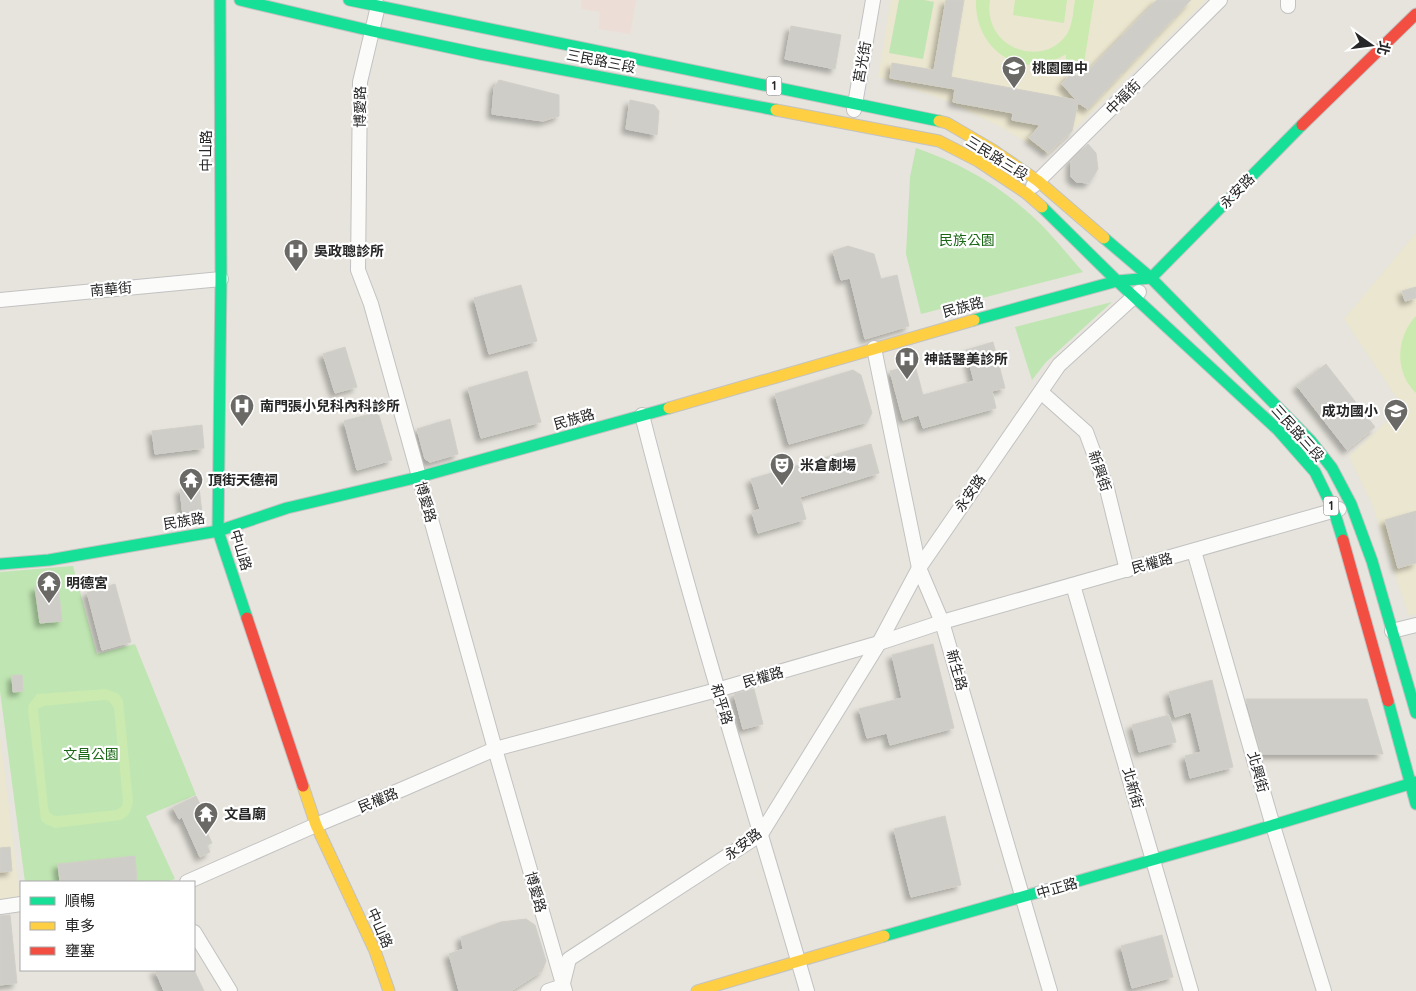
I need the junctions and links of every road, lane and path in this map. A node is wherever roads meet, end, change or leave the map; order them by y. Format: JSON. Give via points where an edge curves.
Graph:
{"nodes":[{"id":1,"x":220,"y":0,"type":"edge"},
{"id":2,"x":240,"y":0,"type":"edge"},
{"id":3,"x":349,"y":0,"type":"edge"},
{"id":4,"x":873,"y":0,"type":"edge"},
{"id":5,"x":1220,"y":0,"type":"edge"},
{"id":6,"x":378,"y":6,"type":"junction"},
{"id":7,"x":1416,"y":14,"type":"edge"},
{"id":8,"x":372,"y":31,"type":"junction"},
{"id":9,"x":855,"y":104,"type":"junction"},
{"id":10,"x":851,"y":123,"type":"junction"},
{"id":11,"x":1038,"y":181,"type":"junction"},
{"id":12,"x":1026,"y":193,"type":"junction"},
{"id":13,"x":1150,"y":278,"type":"junction"},
{"id":14,"x":221,"y":279,"type":"junction"},
{"id":15,"x":1117,"y":281,"type":"junction"},
{"id":16,"x":1136,"y":296,"type":"junction"},
{"id":17,"x":0,"y":300,"type":"edge"},
{"id":18,"x":874,"y":348,"type":"junction"},
{"id":19,"x":1041,"y":392,"type":"junction"},
{"id":20,"x":642,"y":415,"type":"junction"},
{"id":21,"x":419,"y":477,"type":"junction"},
{"id":22,"x":1351,"y":504,"type":"junction"},
{"id":23,"x":1334,"y":511,"type":"junction"},
{"id":24,"x":218,"y":531,"type":"junction"},
{"id":25,"x":1194,"y":551,"type":"junction"},
{"id":26,"x":0,"y":564,"type":"edge"},
{"id":27,"x":919,"y":568,"type":"junction"},
{"id":28,"x":1126,"y":570,"type":"junction"},
{"id":29,"x":1073,"y":585,"type":"junction"},
{"id":30,"x":942,"y":622,"type":"junction"},
{"id":31,"x":1416,"y":625,"type":"edge"},
{"id":32,"x":1392,"y":631,"type":"junction"},
{"id":33,"x":879,"y":643,"type":"junction"},
{"id":34,"x":718,"y":690,"type":"junction"},
{"id":35,"x":1416,"y":713,"type":"edge"},
{"id":36,"x":495,"y":749,"type":"junction"},
{"id":37,"x":1413,"y":783,"type":"edge"},
{"id":38,"x":1416,"y":804,"type":"edge"},
{"id":39,"x":316,"y":825,"type":"junction"},
{"id":40,"x":1273,"y":826,"type":"junction"},
{"id":41,"x":761,"y":834,"type":"junction"},
{"id":42,"x":1154,"y":860,"type":"junction"},
{"id":43,"x":189,"y":881,"type":"edge"},
{"id":44,"x":1024,"y":898,"type":"junction"},
{"id":45,"x":20,"y":904,"type":"edge"},
{"id":46,"x":0,"y":907,"type":"edge"},
{"id":47,"x":195,"y":934,"type":"edge"},
{"id":48,"x":798,"y":960,"type":"junction"},
{"id":49,"x":564,"y":989,"type":"edge"},
{"id":50,"x":230,"y":991,"type":"edge"},
{"id":51,"x":389,"y":991,"type":"edge"},
{"id":52,"x":548,"y":991,"type":"edge"},
{"id":53,"x":696,"y":991,"type":"edge"},
{"id":54,"x":807,"y":991,"type":"edge"},
{"id":55,"x":1050,"y":991,"type":"edge"},
{"id":56,"x":1191,"y":991,"type":"edge"},
{"id":57,"x":1324,"y":991,"type":"edge"}],
"edges":[{"from":1,"to":14,"type":"main road","name":"中山路"},
{"from":2,"to":8,"type":"main road","name":"三民路三段","number":"1"},
{"from":3,"to":6,"type":"main road","name":"三民路三段","number":"1"},
{"from":4,"to":9,"type":"street","name":"莒光街"},
{"from":5,"to":11,"type":"street","name":"中福街"},
{"from":6,"to":8,"type":"street","name":"博愛路"},
{"from":6,"to":9,"type":"main road","name":"三民路三段","number":"1"},
{"from":7,"to":13,"type":"main road","name":"永安路"},
{"from":8,"to":10,"type":"main road","name":"三民路三段","number":"1"},
{"from":8,"to":21,"type":"street","name":"博愛路","via":[[360,82],[358,270],[371,304]]},
{"from":9,"to":10,"type":"street","name":"莒光街"},
{"from":9,"to":11,"type":"main road","name":"三民路三段","number":"1","via":[[947,123]]},
{"from":10,"to":12,"type":"main road","name":"三民路三段","number":"1","via":[[938,141],[978,161]]},
{"from":11,"to":12,"type":"street","name":"中福街"},
{"from":11,"to":13,"type":"main road","name":"三民路三段","number":"1"},
{"from":12,"to":15,"type":"main road","name":"三民路三段","number":"1"},
{"from":13,"to":15,"type":"main road","name":"民族路"},
{"from":13,"to":16,"type":"street","name":"永安路"},
{"from":13,"to":22,"type":"main road","name":"三民路三段","number":"1","via":[[1310,440],[1332,468]]},
{"from":14,"to":17,"type":"street","name":"南華街"},
{"from":14,"to":24,"type":"main road","name":"中山路"},
{"from":15,"to":16,"type":"main road","name":"三民路三段","number":"1"},
{"from":15,"to":18,"type":"main road","name":"民族路"},
{"from":16,"to":19,"type":"street","name":"永安路","via":[[1059,364]]},
{"from":16,"to":23,"type":"main road","name":"三民路三段","number":"1","via":[[1278,430],[1315,472]]},
{"from":18,"to":20,"type":"main road","name":"民族路"},
{"from":18,"to":27,"type":"street","name":"新生路"},
{"from":19,"to":27,"type":"street","name":"永安路"},
{"from":19,"to":28,"type":"street","name":"新興街","via":[[1086,432],[1106,488]]},
{"from":20,"to":21,"type":"main road","name":"民族路"},
{"from":20,"to":34,"type":"street","name":"和平路","via":[[664,504]]},
{"from":21,"to":24,"type":"main road","name":"民族路","via":[[287,508]]},
{"from":21,"to":36,"type":"street","name":"博愛路"},
{"from":22,"to":23,"type":"street","name":"民權路"},
{"from":22,"to":32,"type":"main road","name":"三民路三段","number":"1","via":[[1372,560]]},
{"from":23,"to":25,"type":"street","name":"民權路"},
{"from":23,"to":37,"type":"main road","name":"三民路三段","number":"1"},
{"from":24,"to":26,"type":"main road","name":"民族路","via":[[48,560]]},
{"from":24,"to":39,"type":"main road","name":"中山路"},
{"from":25,"to":28,"type":"street","name":"民權路"},
{"from":25,"to":40,"type":"street","name":"北興街"},
{"from":27,"to":30,"type":"street","name":"新生路"},
{"from":27,"to":33,"type":"street","name":"永安路"},
{"from":28,"to":29,"type":"street","name":"民權路"},
{"from":29,"to":30,"type":"street","name":"民權路"},
{"from":29,"to":42,"type":"street","name":"北新街"},
{"from":30,"to":33,"type":"street","name":"民權路"},
{"from":30,"to":44,"type":"street","name":"新生路"},
{"from":31,"to":32,"type":"street"},
{"from":32,"to":35,"type":"main road","name":"三民路三段","number":"1"},
{"from":33,"to":34,"type":"street","name":"民權路"},
{"from":33,"to":41,"type":"street","name":"永安路"},
{"from":34,"to":36,"type":"street","name":"民權路"},
{"from":34,"to":41,"type":"street","name":"和平路"},
{"from":36,"to":39,"type":"street","name":"民權路"},
{"from":36,"to":49,"type":"street","name":"博愛路"},
{"from":37,"to":38,"type":"main road","number":"1"},
{"from":37,"to":40,"type":"main road","name":"中正路"},
{"from":39,"to":43,"type":"street","name":"民權路"},
{"from":39,"to":51,"type":"main road","name":"中山路","via":[[375,951]]},
{"from":40,"to":42,"type":"main road","name":"中正路"},
{"from":40,"to":57,"type":"street","name":"北興街"},
{"from":41,"to":48,"type":"street","name":"和平路"},
{"from":41,"to":49,"type":"street","name":"永安路","via":[[569,959]]},
{"from":42,"to":44,"type":"main road","name":"中正路"},
{"from":42,"to":56,"type":"street","name":"北新街"},
{"from":44,"to":48,"type":"main road","name":"中正路"},
{"from":44,"to":55,"type":"street","name":"新生路"},
{"from":45,"to":46,"type":"street"},
{"from":47,"to":50,"type":"street"},
{"from":48,"to":53,"type":"main road","name":"中正路"},
{"from":48,"to":54,"type":"street","name":"和平路"},
{"from":49,"to":52,"type":"street"}]}
